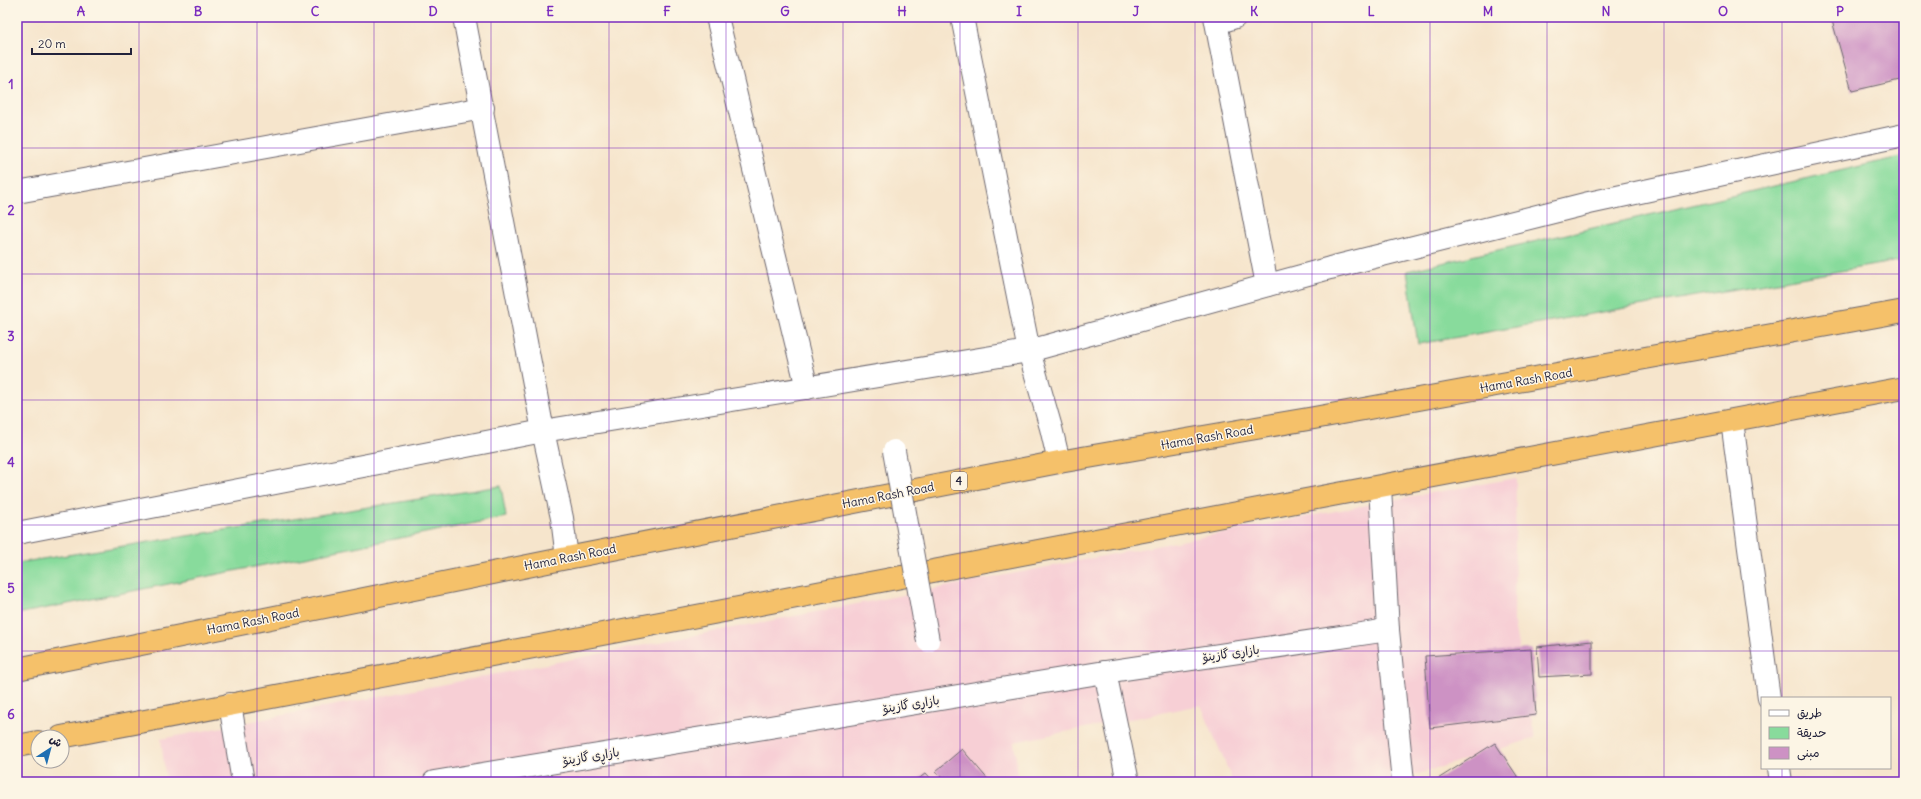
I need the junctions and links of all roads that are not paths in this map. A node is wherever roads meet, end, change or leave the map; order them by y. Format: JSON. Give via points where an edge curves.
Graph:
{"nodes":[{"id":1,"x":464,"y":17,"type":"edge"},
{"id":2,"x":717,"y":17,"type":"edge"},
{"id":3,"x":962,"y":17,"type":"edge"},
{"id":4,"x":1222,"y":19,"type":"edge"},
{"id":5,"x":483,"y":108,"type":"junction"},
{"id":6,"x":1904,"y":135,"type":"edge"},
{"id":7,"x":17,"y":192,"type":"edge"},
{"id":8,"x":1267,"y":285,"type":"junction"},
{"id":9,"x":1904,"y":312,"type":"edge"},
{"id":10,"x":1029,"y":351,"type":"junction"},
{"id":11,"x":807,"y":388,"type":"junction"},
{"id":12,"x":1904,"y":388,"type":"edge"},
{"id":13,"x":1732,"y":421,"type":"junction"},
{"id":14,"x":543,"y":431,"type":"junction"},
{"id":15,"x":894,"y":451,"type":"dead end"},
{"id":16,"x":1058,"y":462,"type":"junction"},
{"id":17,"x":1380,"y":487,"type":"junction"},
{"id":18,"x":17,"y":533,"type":"edge"},
{"id":19,"x":567,"y":558,"type":"junction"},
{"id":20,"x":1388,"y":630,"type":"junction"},
{"id":21,"x":928,"y":641,"type":"dead end"},
{"id":22,"x":17,"y":669,"type":"edge"},
{"id":23,"x":1105,"y":672,"type":"junction"},
{"id":24,"x":1769,"y":697,"type":"edge"},
{"id":25,"x":230,"y":704,"type":"junction"},
{"id":26,"x":70,"y":735,"type":"edge"},
{"id":27,"x":30,"y":744,"type":"edge"},
{"id":28,"x":17,"y":746,"type":"edge"},
{"id":29,"x":1779,"y":769,"type":"edge"},
{"id":30,"x":489,"y":778,"type":"edge"},
{"id":31,"x":243,"y":782,"type":"edge"},
{"id":32,"x":434,"y":782,"type":"edge"},
{"id":33,"x":1128,"y":782,"type":"edge"},
{"id":34,"x":1402,"y":782,"type":"edge"},
{"id":35,"x":1781,"y":782,"type":"edge"}],
"edges":[{"from":1,"to":5,"type":"street"},
{"from":2,"to":11,"type":"street"},
{"from":3,"to":10,"type":"street"},
{"from":4,"to":8,"type":"street"},
{"from":5,"to":7,"type":"street"},
{"from":5,"to":14,"type":"street"},
{"from":6,"to":8,"type":"street","via":[[1589,203]]},
{"from":8,"to":10,"type":"street"},
{"from":9,"to":16,"type":"highway","name":"Hama Rash Road","number":"4"},
{"from":10,"to":11,"type":"street"},
{"from":10,"to":16,"type":"street","via":[[1052,428]]},
{"from":11,"to":14,"type":"street"},
{"from":12,"to":13,"type":"highway"},
{"from":13,"to":17,"type":"highway"},
{"from":13,"to":24,"type":"street"},
{"from":14,"to":18,"type":"street"},
{"from":14,"to":19,"type":"street","via":[[562,518]]},
{"from":15,"to":21,"type":"street","bridge":true},
{"from":16,"to":19,"type":"highway","name":"Hama Rash Road","number":"4"},
{"from":17,"to":20,"type":"street"},
{"from":17,"to":25,"type":"highway"},
{"from":19,"to":22,"type":"highway","name":"Hama Rash Road","number":"4"},
{"from":20,"to":23,"type":"street","name":"بازاڕی گازینۆ"},
{"from":20,"to":34,"type":"street"},
{"from":23,"to":30,"type":"street","name":"بازاڕی گازینۆ"},
{"from":23,"to":33,"type":"street"},
{"from":25,"to":26,"type":"highway"},
{"from":25,"to":31,"type":"street"},
{"from":27,"to":28,"type":"highway"},
{"from":29,"to":35,"type":"street"},
{"from":30,"to":32,"type":"street","name":"بازاڕی گازینۆ"}]}
